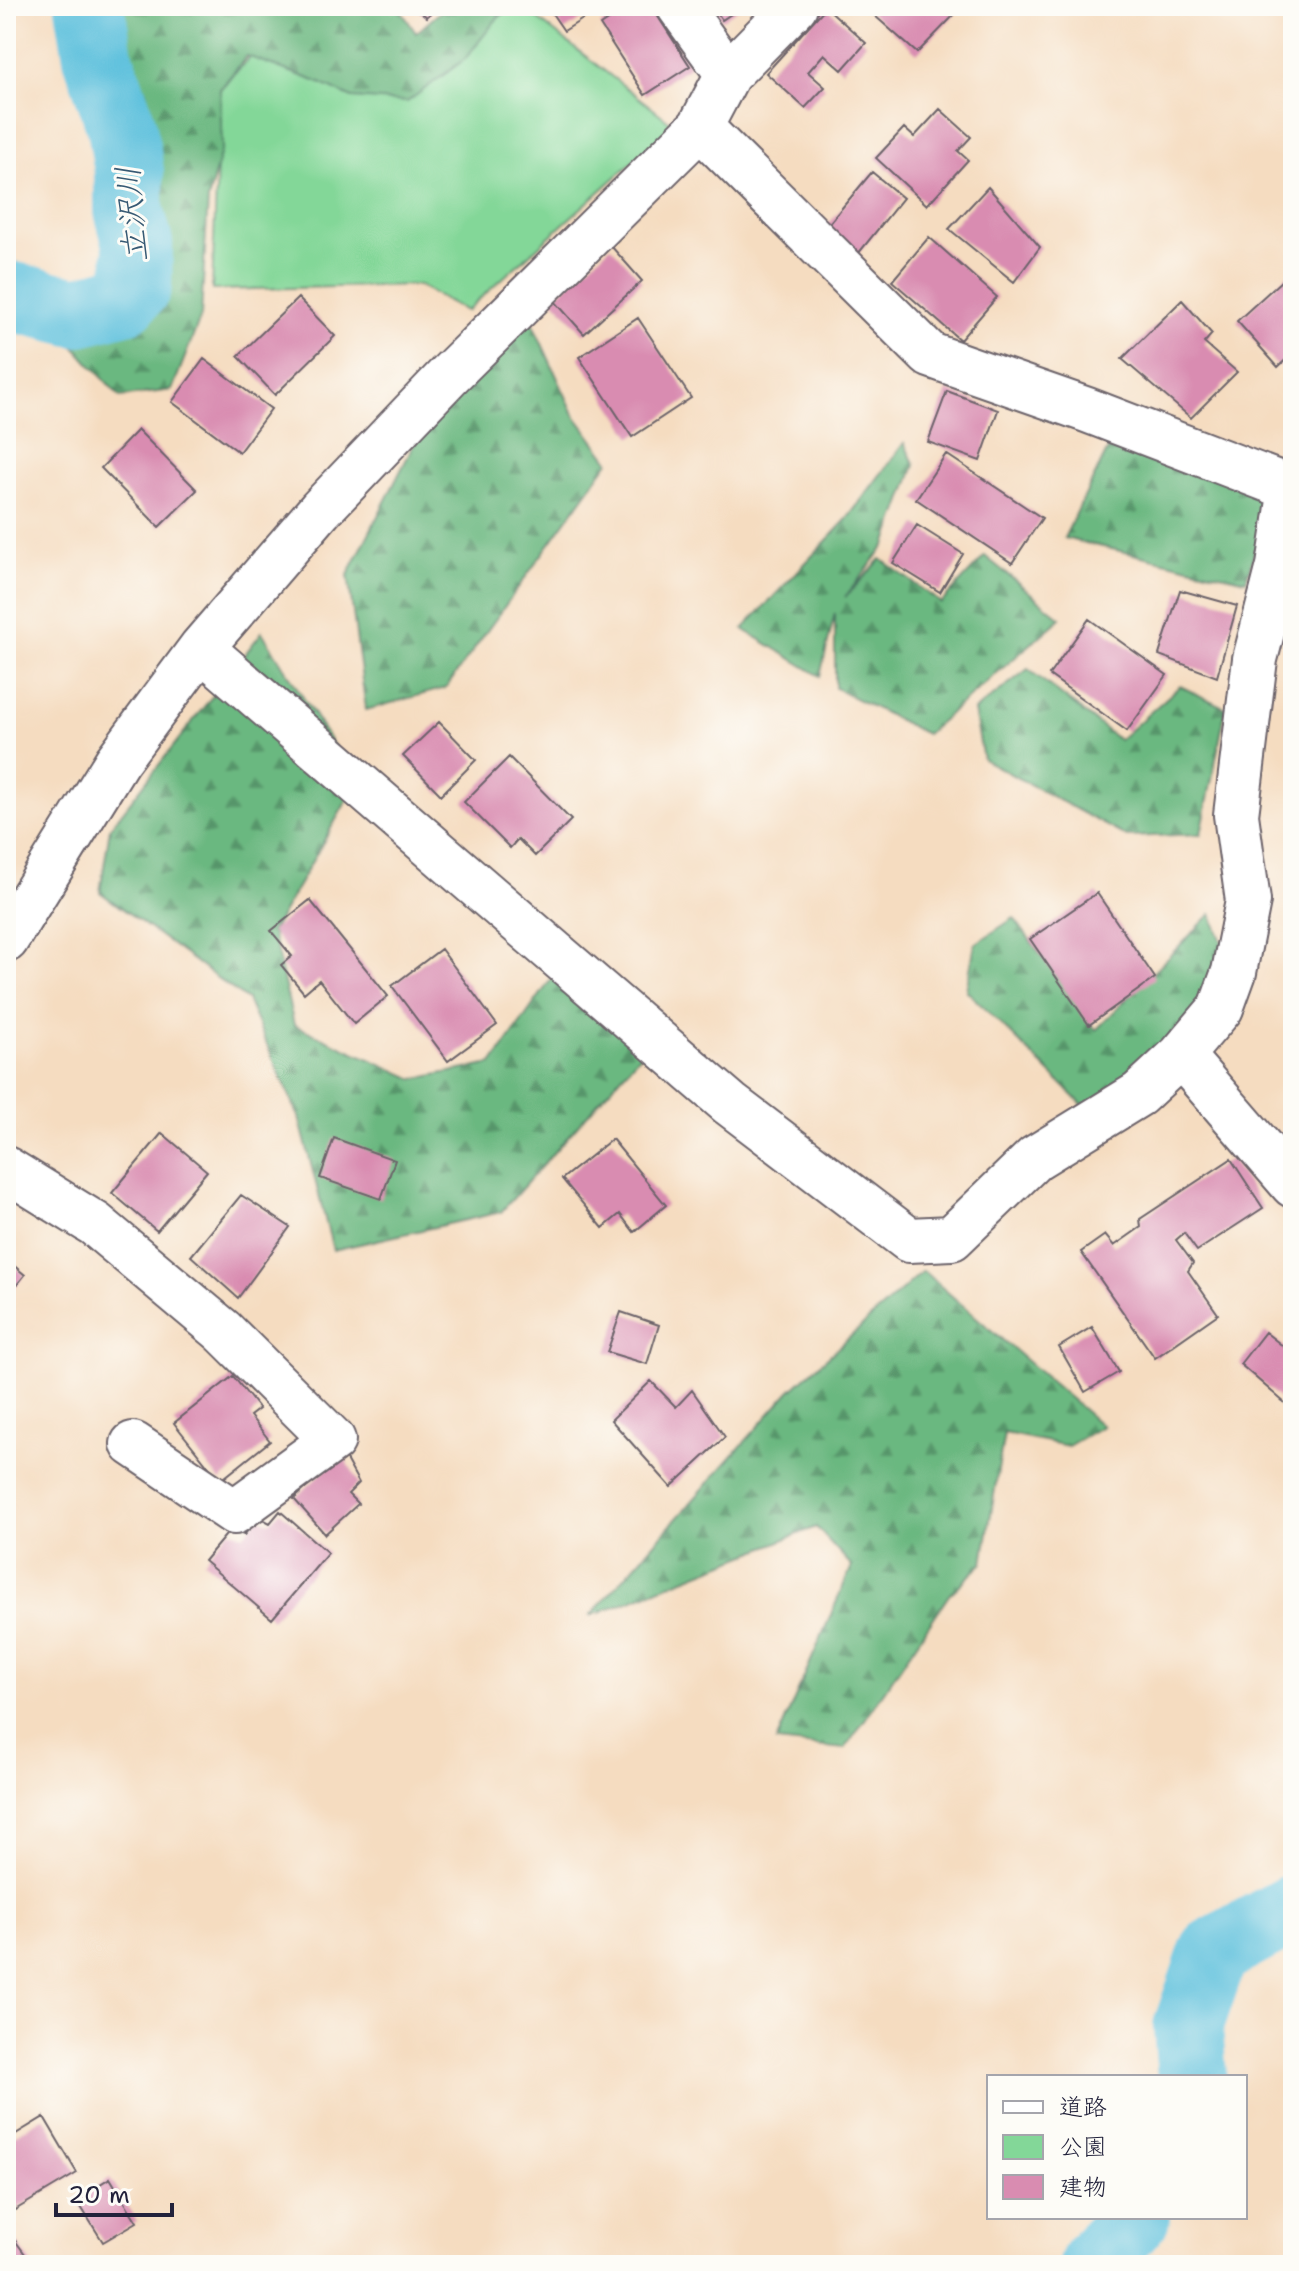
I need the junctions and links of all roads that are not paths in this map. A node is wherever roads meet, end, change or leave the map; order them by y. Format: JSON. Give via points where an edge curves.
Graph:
{"nodes":[{"id":1,"x":679,"y":6,"type":"edge"},
{"id":2,"x":795,"y":6,"type":"edge"},
{"id":3,"x":728,"y":74,"type":"junction"},
{"id":4,"x":700,"y":127,"type":"junction"},
{"id":5,"x":1292,"y":489,"type":"edge"},
{"id":6,"x":201,"y":648,"type":"junction"},
{"id":7,"x":6,"y":940,"type":"edge"},
{"id":8,"x":1181,"y":1055,"type":"junction"},
{"id":9,"x":6,"y":1169,"type":"edge"},
{"id":10,"x":1293,"y":1185,"type":"edge"},
{"id":11,"x":133,"y":1444,"type":"dead end"}],
"edges":[{"from":1,"to":3,"type":"street"},
{"from":2,"to":3,"type":"street"},
{"from":3,"to":4,"type":"street"},
{"from":4,"to":5,"type":"street","via":[[930,355]]},
{"from":4,"to":6,"type":"street","via":[[449,375]]},
{"from":5,"to":8,"type":"street","via":[[1255,659],[1236,815],[1248,901],[1221,1008]]},
{"from":6,"to":7,"type":"street","via":[[117,761]]},
{"from":6,"to":8,"type":"street","via":[[730,1104],[909,1240],[952,1238],[1035,1158],[1139,1094]]},
{"from":8,"to":10,"type":"street"},
{"from":9,"to":11,"type":"street","via":[[95,1224],[213,1322],[333,1440],[234,1512]]}]}
